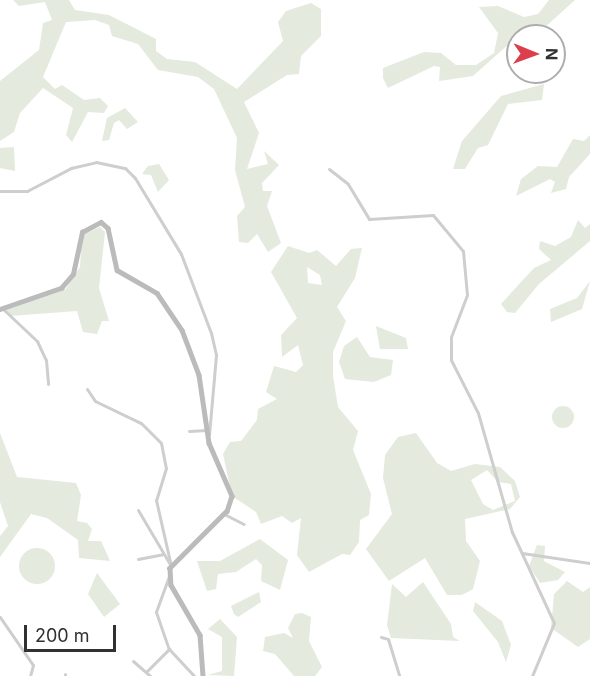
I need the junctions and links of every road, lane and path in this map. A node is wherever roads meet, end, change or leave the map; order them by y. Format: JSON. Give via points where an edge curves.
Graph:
{"nodes":[{"id":1,"x":329,"y":169,"type":"dead end"},
{"id":2,"x":0,"y":191,"type":"edge"},
{"id":3,"x":1,"y":309,"type":"edge"},
{"id":4,"x":48,"y":384,"type":"dead end"},
{"id":5,"x":87,"y":389,"type":"dead end"},
{"id":6,"x":207,"y":430,"type":"junction"},
{"id":7,"x":189,"y":431,"type":"dead end"},
{"id":8,"x":208,"y":443,"type":"junction"},
{"id":9,"x":138,"y":510,"type":"dead end"},
{"id":10,"x":224,"y":514,"type":"junction"},
{"id":11,"x":244,"y":524,"type":"dead end"},
{"id":12,"x":522,"y":553,"type":"junction"},
{"id":13,"x":163,"y":554,"type":"junction"},
{"id":14,"x":138,"y":559,"type":"dead end"},
{"id":15,"x":590,"y":563,"type":"edge"},
{"id":16,"x":171,"y":566,"type":"junction"},
{"id":17,"x":169,"y":576,"type":"junction"},
{"id":18,"x":0,"y":617,"type":"edge"},
{"id":19,"x":381,"y":637,"type":"dead end"},
{"id":20,"x":169,"y":649,"type":"junction"},
{"id":21,"x":133,"y":661,"type":"dead end"},
{"id":22,"x":146,"y":672,"type":"junction"},
{"id":23,"x":30,"y":676,"type":"edge"},
{"id":24,"x":150,"y":676,"type":"edge"},
{"id":25,"x":194,"y":676,"type":"edge"},
{"id":26,"x":203,"y":676,"type":"edge"},
{"id":27,"x":399,"y":676,"type":"edge"},
{"id":28,"x":532,"y":676,"type":"edge"}],
"edges":[{"from":1,"to":12,"type":"street","via":[[348,184],[369,219],[433,215],[458,240],[468,295],[451,337],[451,360],[478,413]]},
{"from":2,"to":8,"type":"street","via":[[27,191],[71,168],[96,162],[124,168],[135,178],[181,254],[211,333],[216,355]]},
{"from":3,"to":4,"type":"street","via":[[37,341],[46,360]]},
{"from":3,"to":6,"type":"main road","via":[[61,288],[73,274],[82,231],[104,224],[117,270],[157,293],[190,345]]},
{"from":5,"to":16,"type":"street","via":[[95,402],[141,423],[161,443],[166,468],[156,500]]},
{"from":6,"to":7,"type":"street"},
{"from":6,"to":8,"type":"main road"},
{"from":8,"to":10,"type":"main road","via":[[231,492]]},
{"from":9,"to":13,"type":"street"},
{"from":10,"to":11,"type":"street"},
{"from":10,"to":16,"type":"main road"},
{"from":12,"to":15,"type":"street"},
{"from":12,"to":28,"type":"street","via":[[554,623]]},
{"from":13,"to":14,"type":"street"},
{"from":13,"to":16,"type":"street"},
{"from":16,"to":17,"type":"main road"},
{"from":17,"to":20,"type":"street","via":[[156,612]]},
{"from":17,"to":26,"type":"main road","via":[[200,635]]},
{"from":18,"to":23,"type":"street","via":[[33,664]]},
{"from":19,"to":27,"type":"street","via":[[388,639]]},
{"from":20,"to":22,"type":"street"},
{"from":20,"to":25,"type":"street"},
{"from":21,"to":22,"type":"street"},
{"from":22,"to":24,"type":"street"}]}
